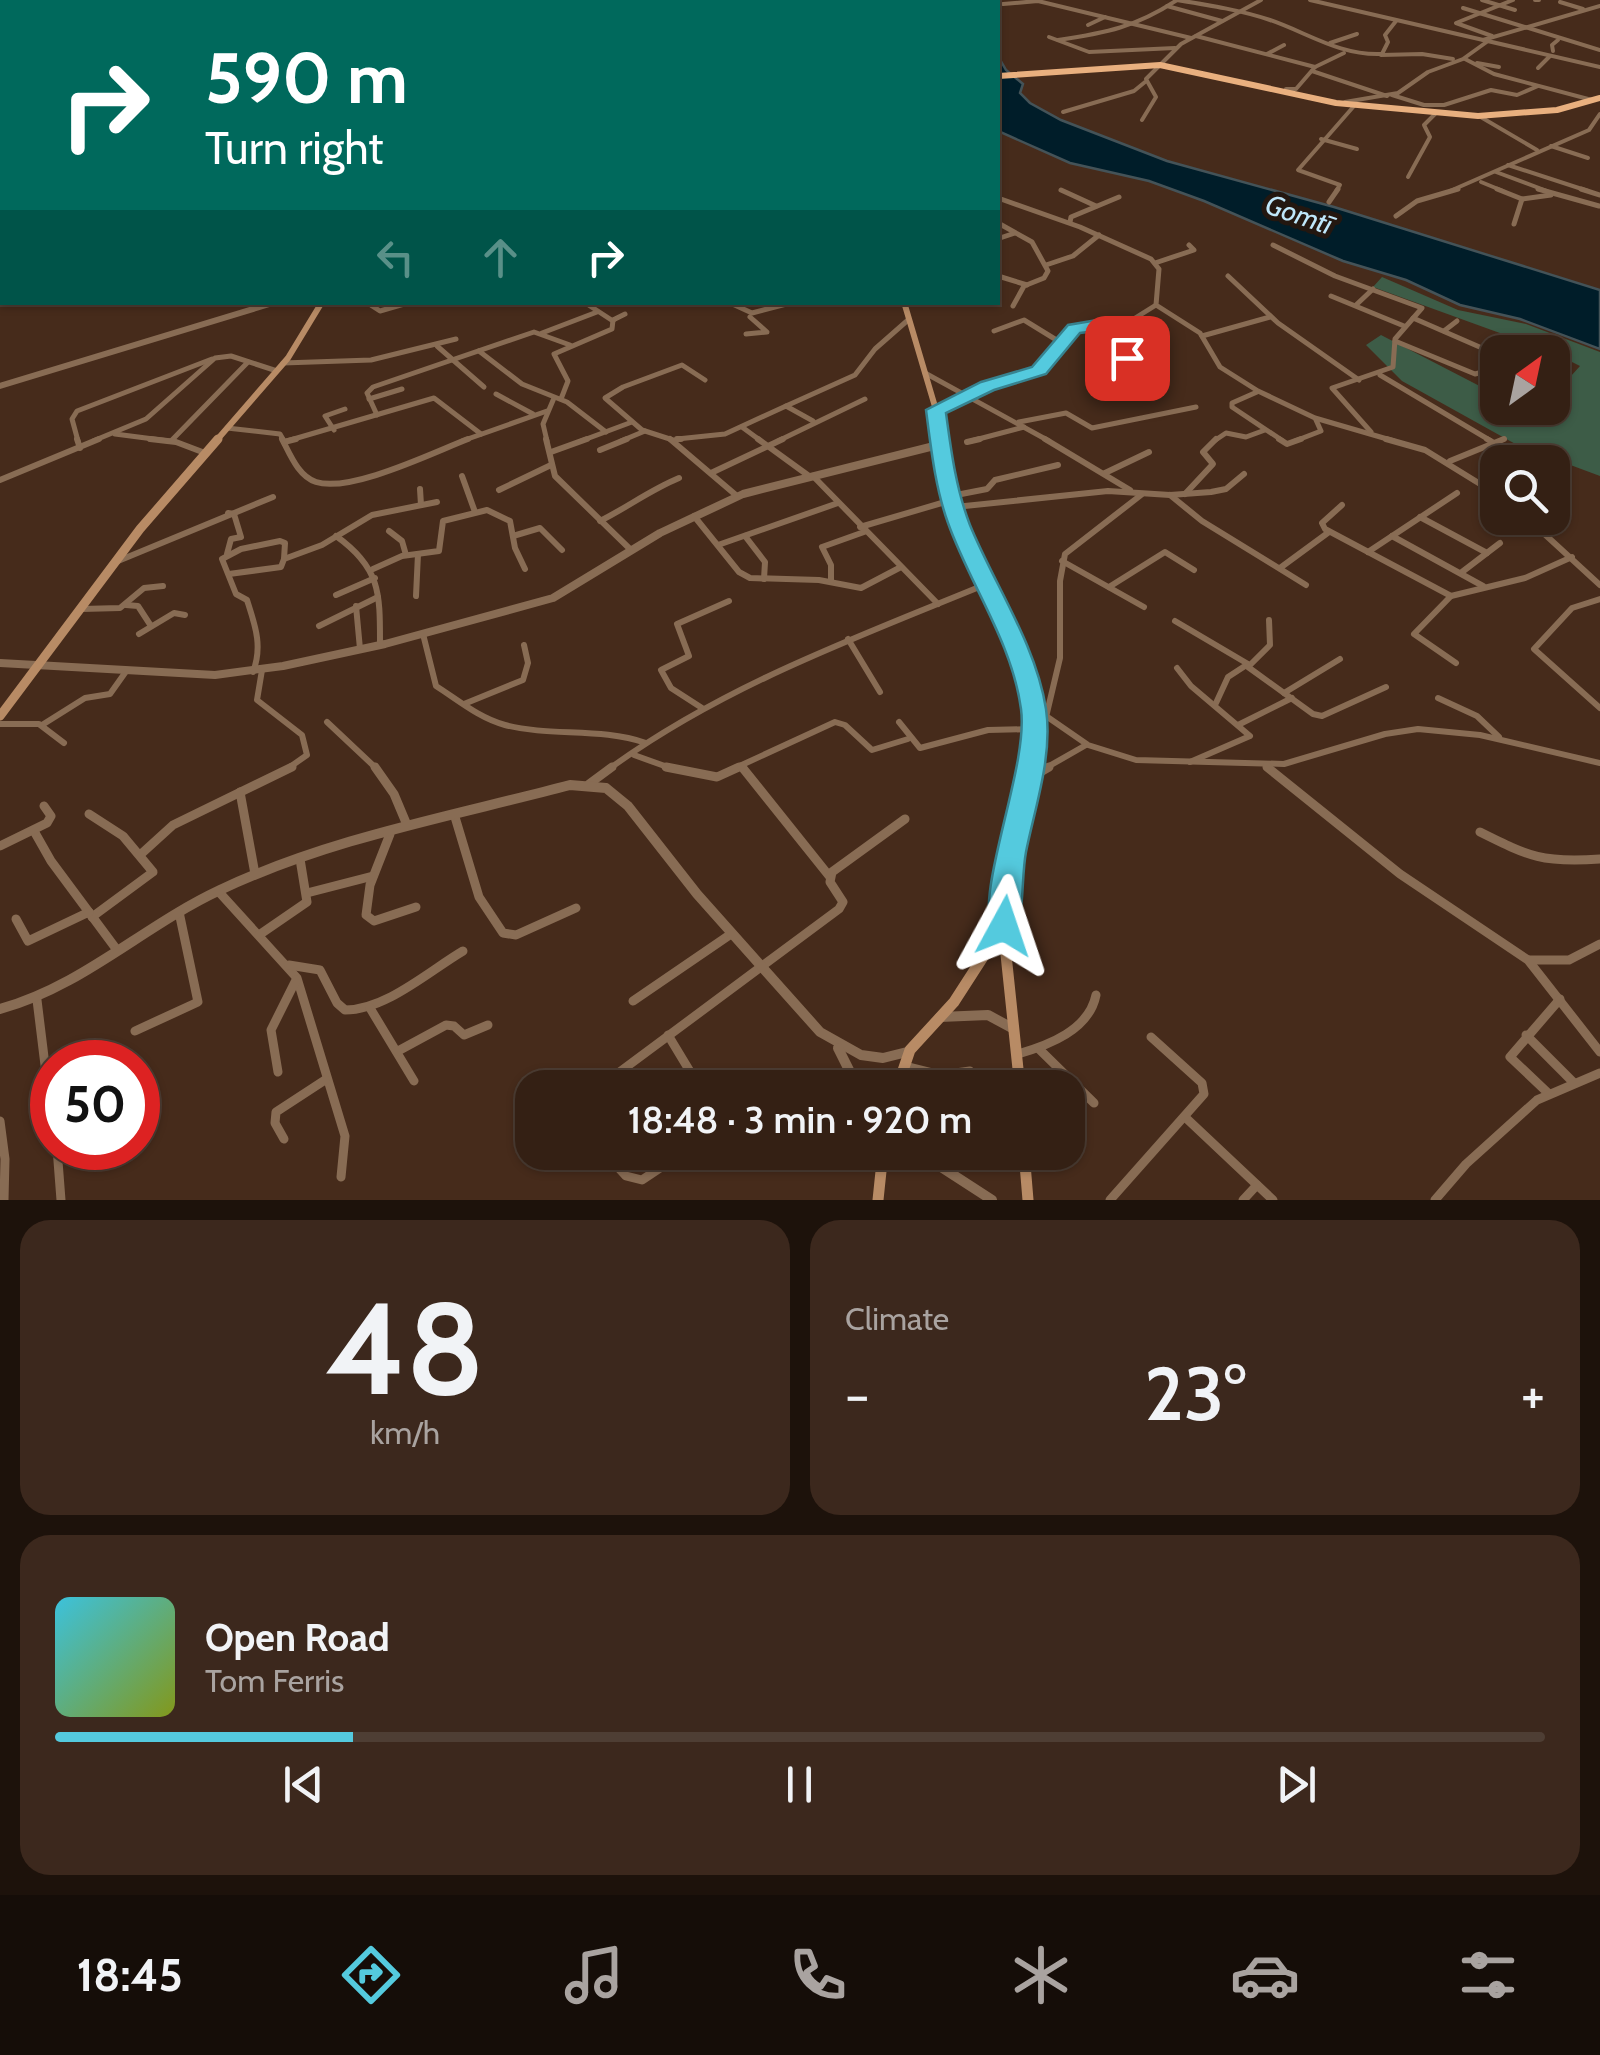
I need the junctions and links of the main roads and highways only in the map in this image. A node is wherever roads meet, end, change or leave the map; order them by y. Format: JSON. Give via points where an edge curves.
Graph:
{"nodes":[{"id":1,"x":1000,"y":76,"type":"edge"},
{"id":2,"x":1596,"y":99,"type":"edge"},
{"id":3,"x":320,"y":305,"type":"edge"},
{"id":4,"x":905,"y":305,"type":"edge"},
{"id":5,"x":0,"y":716,"type":"edge"},
{"id":6,"x":1004,"y":926,"type":"junction"},
{"id":7,"x":903,"y":1070,"type":"edge"},
{"id":8,"x":1019,"y":1070,"type":"edge"},
{"id":9,"x":881,"y":1170,"type":"edge"},
{"id":10,"x":1026,"y":1170,"type":"edge"},
{"id":11,"x":878,"y":1200,"type":"edge"},
{"id":12,"x":1028,"y":1200,"type":"edge"}],
"edges":[{"from":1,"to":2,"type":"highway","via":[[1160,65],[1354,106],[1478,116],[1535,113]]},
{"from":3,"to":5,"type":"main road","via":[[280,367],[117,561]]},
{"from":4,"to":6,"type":"main road","via":[[936,410],[952,501],[1034,707]]},
{"from":6,"to":7,"type":"main road","via":[[910,1050]]},
{"from":6,"to":8,"type":"main road"},
{"from":9,"to":11,"type":"main road"},
{"from":10,"to":12,"type":"main road"}]}
